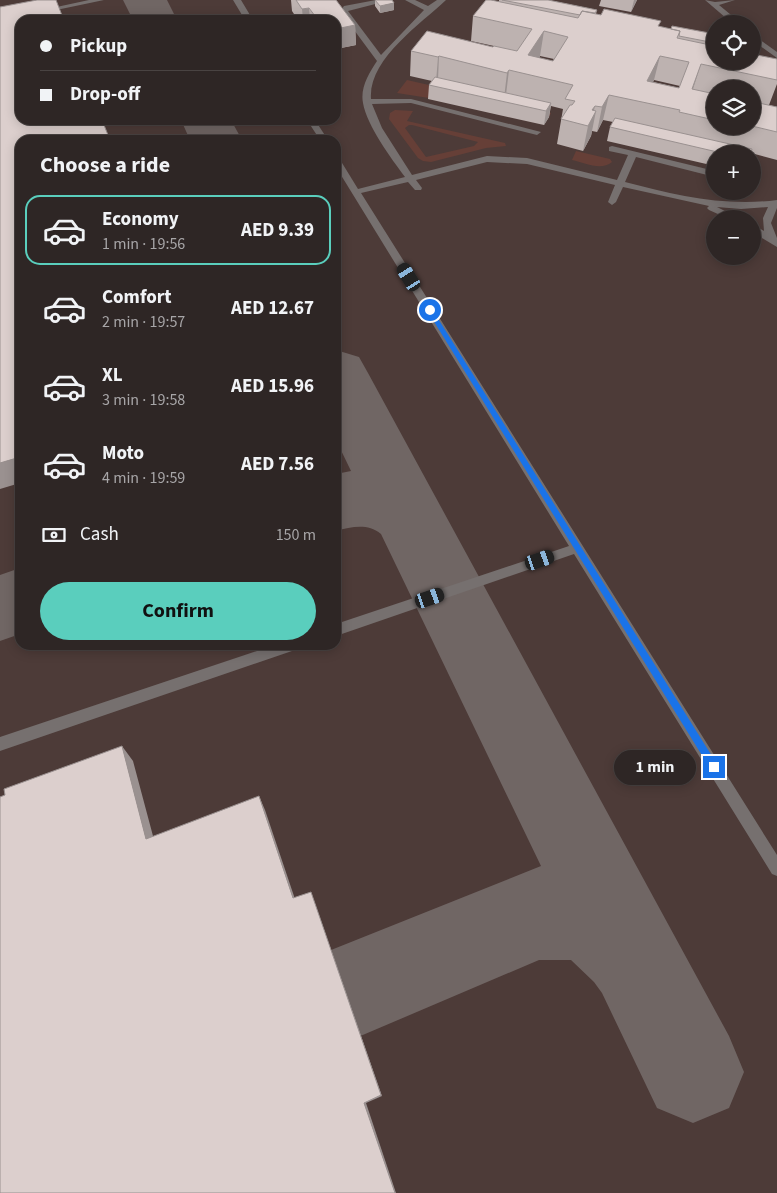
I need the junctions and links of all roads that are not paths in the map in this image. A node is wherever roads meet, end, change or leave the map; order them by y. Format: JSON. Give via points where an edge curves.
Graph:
{"nodes":[{"id":1,"x":100,"y":0,"type":"edge"},
{"id":2,"x":237,"y":0,"type":"edge"},
{"id":3,"x":387,"y":0,"type":"edge"},
{"id":4,"x":409,"y":0,"type":"edge"},
{"id":5,"x":442,"y":0,"type":"edge"},
{"id":6,"x":731,"y":0,"type":"edge"},
{"id":7,"x":712,"y":2,"type":"edge"},
{"id":8,"x":428,"y":9,"type":"junction"},
{"id":9,"x":36,"y":12,"type":"edge"},
{"id":10,"x":246,"y":15,"type":"edge"},
{"id":11,"x":727,"y":15,"type":"edge"},
{"id":12,"x":761,"y":43,"type":"edge"},
{"id":13,"x":777,"y":46,"type":"edge"},
{"id":14,"x":768,"y":48,"type":"junction"},
{"id":15,"x":761,"y":50,"type":"edge"},
{"id":16,"x":777,"y":56,"type":"edge"},
{"id":17,"x":381,"y":60,"type":"junction"},
{"id":18,"x":366,"y":102,"type":"junction"},
{"id":19,"x":537,"y":132,"type":"dead end"},
{"id":20,"x":612,"y":149,"type":"dead end"},
{"id":21,"x":633,"y":154,"type":"junction"},
{"id":22,"x":341,"y":168,"type":"edge"},
{"id":23,"x":706,"y":172,"type":"edge"},
{"id":24,"x":410,"y":179,"type":"junction"},
{"id":25,"x":620,"y":183,"type":"junction"},
{"id":26,"x":418,"y":188,"type":"dead end"},
{"id":27,"x":356,"y":192,"type":"junction"},
{"id":28,"x":612,"y":202,"type":"dead end"},
{"id":29,"x":700,"y":203,"type":"junction"},
{"id":30,"x":777,"y":203,"type":"edge"},
{"id":31,"x":716,"y":210,"type":"edge"},
{"id":32,"x":761,"y":233,"type":"edge"},
{"id":33,"x":775,"y":242,"type":"edge"},
{"id":34,"x":577,"y":548,"type":"junction"},
{"id":35,"x":341,"y":628,"type":"edge"},
{"id":36,"x":277,"y":650,"type":"edge"},
{"id":37,"x":0,"y":744,"type":"edge"},
{"id":38,"x":777,"y":869,"type":"edge"}],
"edges":[{"from":1,"to":9,"type":"lane"},
{"from":2,"to":10,"type":"lane"},
{"from":3,"to":17,"type":"lane","via":[[344,11]]},
{"from":4,"to":8,"type":"lane"},
{"from":5,"to":8,"type":"lane"},
{"from":6,"to":7,"type":"lane"},
{"from":7,"to":11,"type":"lane"},
{"from":8,"to":17,"type":"lane"},
{"from":12,"to":14,"type":"lane"},
{"from":13,"to":14,"type":"lane"},
{"from":14,"to":15,"type":"lane"},
{"from":14,"to":16,"type":"lane"},
{"from":17,"to":18,"type":"lane","via":[[370,80]]},
{"from":18,"to":19,"type":"lane","via":[[411,101]]},
{"from":18,"to":24,"type":"lane","via":[[375,125]]},
{"from":20,"to":21,"type":"lane"},
{"from":21,"to":23,"type":"lane"},
{"from":21,"to":25,"type":"lane"},
{"from":22,"to":27,"type":"lane"},
{"from":24,"to":25,"type":"lane","via":[[487,159],[503,158]]},
{"from":24,"to":26,"type":"lane"},
{"from":24,"to":27,"type":"lane"},
{"from":25,"to":28,"type":"lane"},
{"from":25,"to":29,"type":"lane"},
{"from":27,"to":34,"type":"lane"},
{"from":29,"to":30,"type":"lane","via":[[740,207]]},
{"from":29,"to":31,"type":"lane"},
{"from":30,"to":33,"type":"lane","via":[[766,219]]},
{"from":32,"to":33,"type":"lane"},
{"from":34,"to":35,"type":"lane"},
{"from":34,"to":38,"type":"lane"},
{"from":36,"to":37,"type":"lane"}]}
